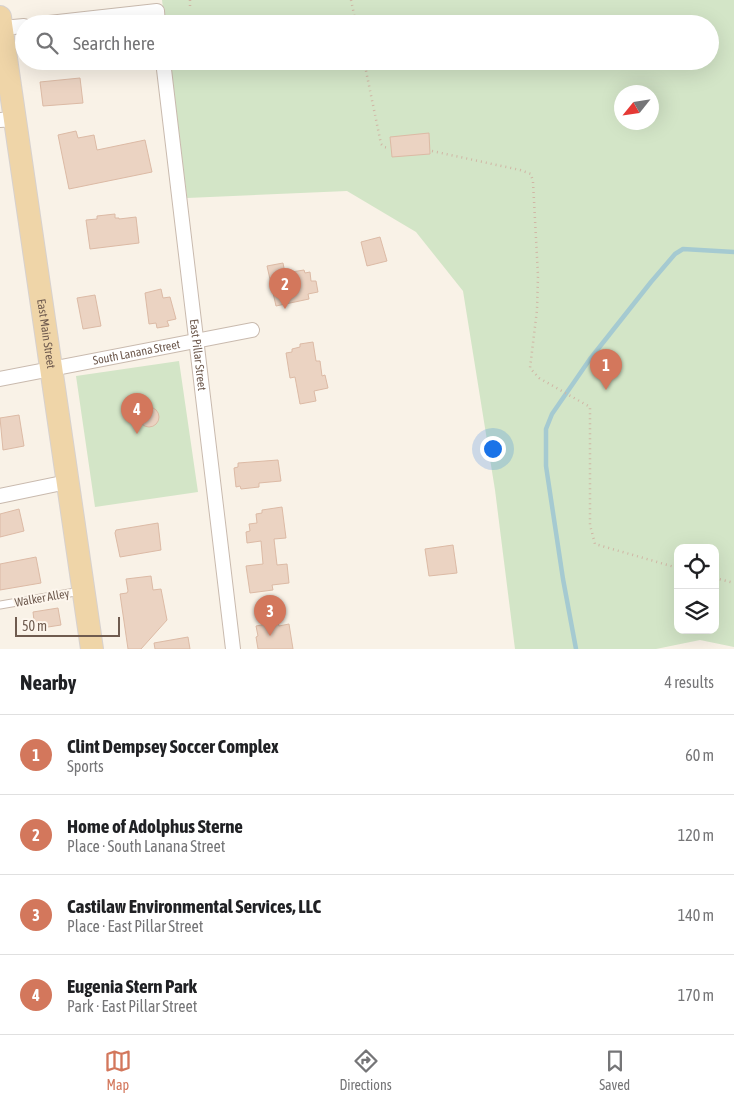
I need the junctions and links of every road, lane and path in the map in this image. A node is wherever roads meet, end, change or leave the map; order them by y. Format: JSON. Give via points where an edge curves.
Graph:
{"nodes":[{"id":1,"x":190,"y":0,"type":"edge"},
{"id":2,"x":351,"y":0,"type":"edge"},
{"id":3,"x":190,"y":7,"type":"dead end"},
{"id":4,"x":354,"y":15,"type":"edge"},
{"id":5,"x":1,"y":23,"type":"edge"},
{"id":6,"x":15,"y":25,"type":"edge"},
{"id":7,"x":164,"y":70,"type":"edge"},
{"id":8,"x":366,"y":70,"type":"edge"},
{"id":9,"x":8,"y":120,"type":"edge"},
{"id":10,"x":388,"y":148,"type":"dead end"},
{"id":11,"x":432,"y":151,"type":"dead end"},
{"id":12,"x":252,"y":330,"type":"dead end"},
{"id":13,"x":196,"y":341,"type":"junction"},
{"id":14,"x":51,"y":369,"type":"junction"},
{"id":15,"x":0,"y":379,"type":"edge"},
{"id":16,"x":67,"y":482,"type":"junction"},
{"id":17,"x":0,"y":496,"type":"edge"},
{"id":18,"x":674,"y":567,"type":"edge"},
{"id":19,"x":719,"y":579,"type":"edge"},
{"id":20,"x":734,"y":583,"type":"edge"},
{"id":21,"x":84,"y":591,"type":"junction"},
{"id":22,"x":0,"y":606,"type":"edge"},
{"id":23,"x":92,"y":649,"type":"edge"},
{"id":24,"x":234,"y":649,"type":"edge"}],
"edges":[{"from":1,"to":3,"type":"path"},
{"from":2,"to":4,"type":"path"},
{"from":5,"to":6,"type":"street"},
{"from":5,"to":9,"type":"main road","name":"East Main Street"},
{"from":7,"to":13,"type":"street","name":"East Pillar Street"},
{"from":8,"to":10,"type":"path","via":[[381,144]]},
{"from":9,"to":14,"type":"main road","name":"East Main Street"},
{"from":11,"to":18,"type":"path","via":[[531,174],[538,276],[530,368],[539,378],[590,407],[590,525],[595,544]]},
{"from":12,"to":13,"type":"street","name":"South Lanana Street"},
{"from":13,"to":14,"type":"street","name":"South Lanana Street"},
{"from":13,"to":24,"type":"street","name":"East Pillar Street"},
{"from":14,"to":15,"type":"street","name":"South Lanana Street"},
{"from":14,"to":16,"type":"main road","name":"East Main Street"},
{"from":16,"to":17,"type":"street"},
{"from":16,"to":21,"type":"main road","name":"East Main Street"},
{"from":19,"to":20,"type":"path"},
{"from":21,"to":22,"type":"lane","name":"Walker Alley"},
{"from":21,"to":23,"type":"main road","name":"East Main Street"}]}
